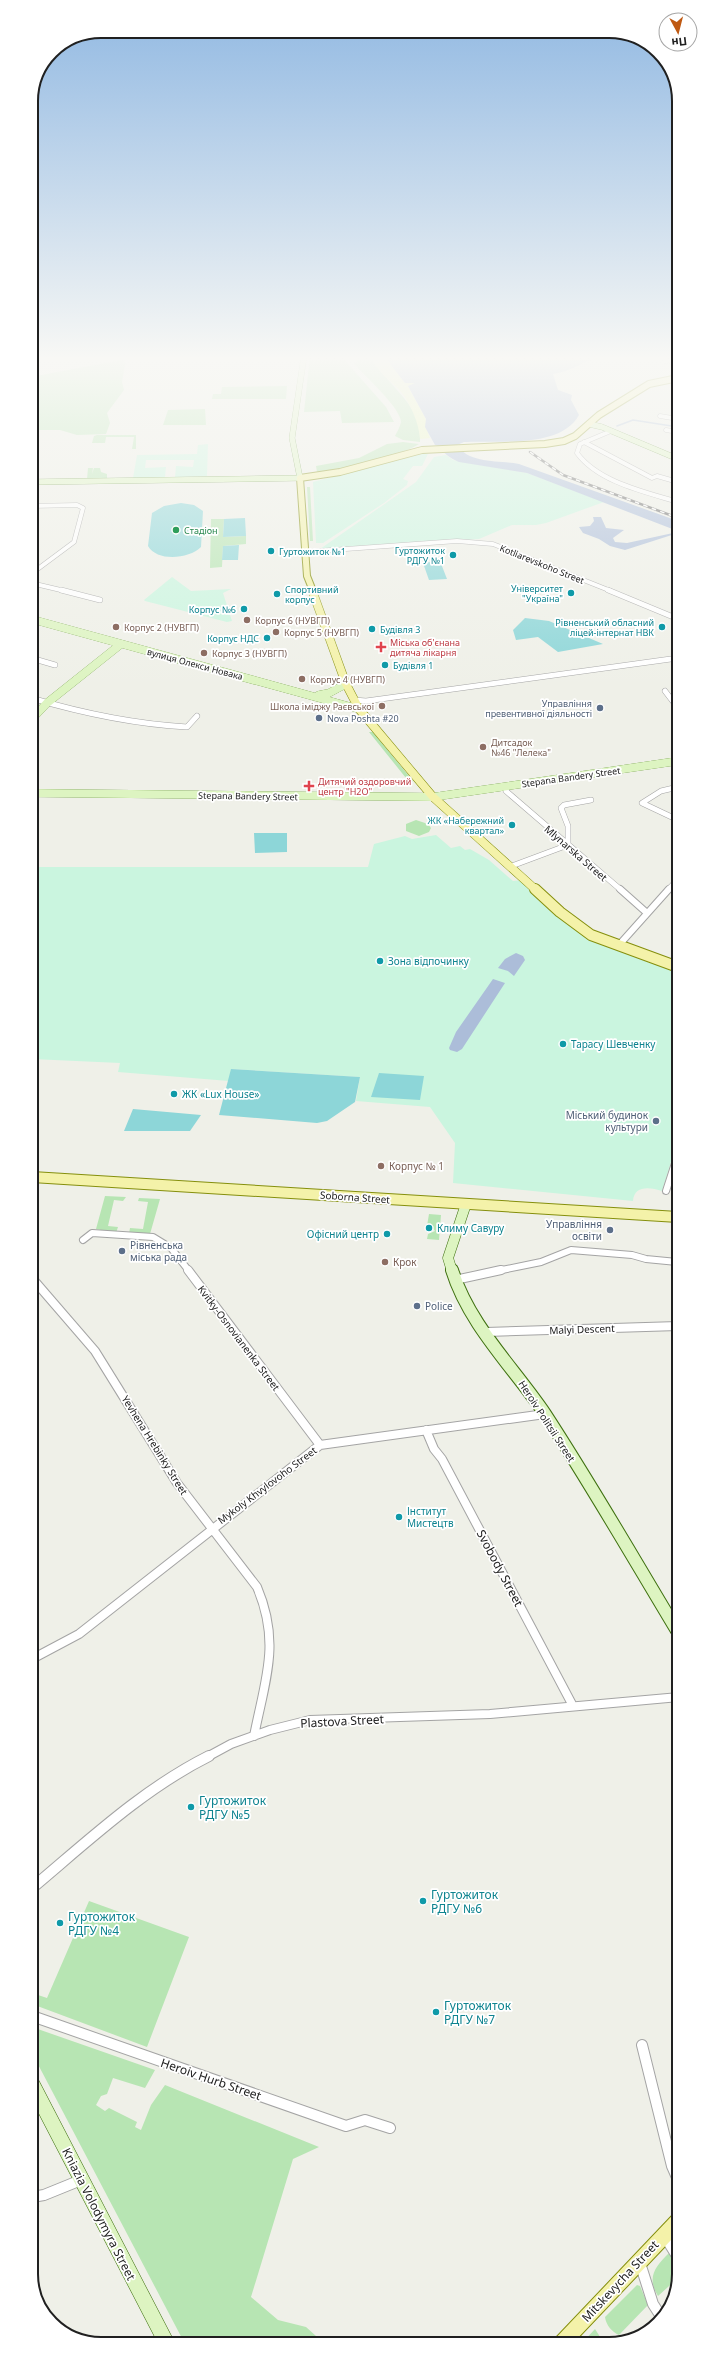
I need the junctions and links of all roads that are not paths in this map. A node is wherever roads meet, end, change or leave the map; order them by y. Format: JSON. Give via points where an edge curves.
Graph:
{"nodes":[{"id":1,"x":298,"y":467,"type":"edge"},
{"id":2,"x":358,"y":467,"type":"edge"},
{"id":3,"x":590,"y":467,"type":"edge"},
{"id":4,"x":629,"y":467,"type":"edge"},
{"id":5,"x":300,"y":478,"type":"junction"},
{"id":6,"x":672,"y":480,"type":"edge"},
{"id":7,"x":38,"y":482,"type":"edge"},
{"id":8,"x":672,"y":500,"type":"edge"},
{"id":9,"x":38,"y":506,"type":"edge"},
{"id":10,"x":304,"y":552,"type":"junction"},
{"id":11,"x":38,"y":569,"type":"edge"},
{"id":12,"x":38,"y":585,"type":"edge"},
{"id":13,"x":100,"y":600,"type":"dead end"},
{"id":14,"x":672,"y":617,"type":"edge"},
{"id":15,"x":38,"y":621,"type":"edge"},
{"id":16,"x":121,"y":644,"type":"junction"},
{"id":17,"x":672,"y":659,"type":"edge"},
{"id":18,"x":38,"y":660,"type":"edge"},
{"id":19,"x":55,"y":665,"type":"dead end"},
{"id":20,"x":346,"y":684,"type":"junction"},
{"id":21,"x":665,"y":691,"type":"dead end"},
{"id":22,"x":316,"y":696,"type":"junction"},
{"id":23,"x":38,"y":700,"type":"edge"},
{"id":24,"x":354,"y":700,"type":"junction"},
{"id":25,"x":672,"y":700,"type":"edge"},
{"id":26,"x":339,"y":702,"type":"junction"},
{"id":27,"x":47,"y":703,"type":"junction"},
{"id":28,"x":360,"y":709,"type":"junction"},
{"id":29,"x":38,"y":713,"type":"edge"},
{"id":30,"x":197,"y":716,"type":"dead end"},
{"id":31,"x":672,"y":762,"type":"edge"},
{"id":32,"x":672,"y":788,"type":"edge"},
{"id":33,"x":506,"y":791,"type":"dead end"},
{"id":34,"x":38,"y":793,"type":"edge"},
{"id":35,"x":433,"y":797,"type":"junction"},
{"id":36,"x":591,"y":800,"type":"dead end"},
{"id":37,"x":672,"y":817,"type":"edge"},
{"id":38,"x":568,"y":845,"type":"junction"},
{"id":39,"x":509,"y":867,"type":"junction"},
{"id":40,"x":672,"y":886,"type":"edge"},
{"id":41,"x":647,"y":913,"type":"junction"},
{"id":42,"x":619,"y":946,"type":"junction"},
{"id":43,"x":672,"y":965,"type":"edge"},
{"id":44,"x":672,"y":1172,"type":"edge"},
{"id":45,"x":38,"y":1177,"type":"edge"},
{"id":46,"x":666,"y":1191,"type":"dead end"},
{"id":47,"x":466,"y":1204,"type":"junction"},
{"id":48,"x":672,"y":1217,"type":"edge"},
{"id":49,"x":82,"y":1240,"type":"dead end"},
{"id":50,"x":672,"y":1262,"type":"edge"},
{"id":51,"x":455,"y":1280,"type":"junction"},
{"id":52,"x":38,"y":1285,"type":"edge"},
{"id":53,"x":672,"y":1327,"type":"edge"},
{"id":54,"x":486,"y":1332,"type":"junction"},
{"id":55,"x":545,"y":1414,"type":"junction"},
{"id":56,"x":426,"y":1430,"type":"junction"},
{"id":57,"x":320,"y":1445,"type":"junction"},
{"id":58,"x":212,"y":1528,"type":"junction"},
{"id":59,"x":672,"y":1623,"type":"edge"},
{"id":60,"x":38,"y":1656,"type":"edge"},
{"id":61,"x":672,"y":1698,"type":"edge"},
{"id":62,"x":573,"y":1706,"type":"junction"},
{"id":63,"x":254,"y":1736,"type":"junction"},
{"id":64,"x":38,"y":1883,"type":"edge"},
{"id":65,"x":38,"y":2018,"type":"edge"},
{"id":66,"x":642,"y":2045,"type":"dead end"},
{"id":67,"x":38,"y":2096,"type":"edge"},
{"id":68,"x":390,"y":2128,"type":"dead end"},
{"id":69,"x":672,"y":2166,"type":"edge"},
{"id":70,"x":81,"y":2180,"type":"junction"},
{"id":71,"x":38,"y":2196,"type":"edge"},
{"id":72,"x":672,"y":2227,"type":"edge"},
{"id":73,"x":664,"y":2235,"type":"junction"},
{"id":74,"x":672,"y":2248,"type":"edge"},
{"id":75,"x":639,"y":2260,"type":"junction"},
{"id":76,"x":659,"y":2312,"type":"edge"},
{"id":77,"x":163,"y":2337,"type":"edge"},
{"id":78,"x":568,"y":2337,"type":"edge"}],
"edges":[{"from":1,"to":5,"type":"main road"},
{"from":2,"to":5,"type":"main road"},
{"from":3,"to":8,"type":"street","via":[[628,486]]},
{"from":4,"to":6,"type":"street","via":[[652,478],[656,476]]},
{"from":5,"to":7,"type":"main road"},
{"from":5,"to":10,"type":"main road"},
{"from":9,"to":11,"type":"street","via":[[81,506],[74,542]]},
{"from":10,"to":14,"type":"street","name":"Kotliarevskoho Street","via":[[457,541],[493,544]]},
{"from":10,"to":20,"type":"main road","via":[[307,576]]},
{"from":12,"to":13,"type":"street"},
{"from":15,"to":16,"type":"main road","name":"вулиця Олекси Новака"},
{"from":16,"to":22,"type":"main road","name":"вулиця Олекси Новака"},
{"from":16,"to":27,"type":"main road"},
{"from":17,"to":24,"type":"street","via":[[366,701]]},
{"from":18,"to":19,"type":"street"},
{"from":20,"to":22,"type":"main road","via":[[330,693]]},
{"from":20,"to":24,"type":"main road"},
{"from":21,"to":25,"type":"street"},
{"from":22,"to":24,"type":"main road"},
{"from":22,"to":26,"type":"main road","name":"вулиця Олекси Новака"},
{"from":23,"to":27,"type":"street"},
{"from":24,"to":26,"type":"main road"},
{"from":24,"to":28,"type":"main road"},
{"from":26,"to":28,"type":"main road","name":"вулиця Олекси Новака"},
{"from":27,"to":29,"type":"main road"},
{"from":27,"to":30,"type":"street","via":[[161,726],[187,727]]},
{"from":28,"to":35,"type":"main road"},
{"from":31,"to":35,"type":"main road","name":"Stepana Bandery Street"},
{"from":32,"to":37,"type":"street","via":[[661,791],[642,803]]},
{"from":33,"to":38,"type":"street","name":"Mlynarska Street"},
{"from":34,"to":35,"type":"main road","name":"Stepana Bandery Street"},
{"from":35,"to":39,"type":"main road"},
{"from":36,"to":38,"type":"street","via":[[560,808],[565,816]]},
{"from":38,"to":39,"type":"street"},
{"from":38,"to":41,"type":"street","name":"Mlynarska Street"},
{"from":39,"to":42,"type":"main road","via":[[579,928]]},
{"from":40,"to":41,"type":"street"},
{"from":41,"to":42,"type":"street"},
{"from":42,"to":43,"type":"main road"},
{"from":44,"to":46,"type":"street"},
{"from":45,"to":47,"type":"main road","name":"Soborna Street"},
{"from":47,"to":48,"type":"main road","name":"Soborna Street"},
{"from":47,"to":51,"type":"main road","name":"Heroiv Politsii Street","via":[[448,1258]]},
{"from":49,"to":57,"type":"street","name":"Kvitky-Osnovianenka Street","via":[[92,1233],[153,1238],[171,1248]]},
{"from":50,"to":51,"type":"street","via":[[571,1250],[541,1262]]},
{"from":51,"to":54,"type":"main road","name":"Heroiv Politsii Street","via":[[480,1327]]},
{"from":52,"to":58,"type":"street","name":"Yevhena Hrebinky Street","via":[[95,1351],[178,1483]]},
{"from":53,"to":54,"type":"street","name":"Malyi Descent"},
{"from":54,"to":55,"type":"main road","name":"Heroiv Politsii Street"},
{"from":55,"to":56,"type":"street","name":"Mykoly Khvylovoho Street"},
{"from":55,"to":59,"type":"main road","name":"Heroiv Politsii Street"},
{"from":56,"to":57,"type":"street","name":"Mykoly Khvylovoho Street"},
{"from":56,"to":62,"type":"street","name":"Svobody Street"},
{"from":57,"to":58,"type":"street","name":"Mykoly Khvylovoho Street"},
{"from":58,"to":60,"type":"street","name":"Mykoly Khvylovoho Street","via":[[79,1634]]},
{"from":58,"to":63,"type":"street","name":"Yevhena Hrebinky Street","via":[[257,1587],[271,1624],[272,1647]]},
{"from":61,"to":62,"type":"street","name":"Plastova Street"},
{"from":62,"to":63,"type":"street","name":"Plastova Street","via":[[411,1718],[310,1720]]},
{"from":63,"to":64,"type":"street","name":"Plastova Street","via":[[162,1783]]},
{"from":65,"to":68,"type":"street","name":"Heroiv Hurb Street","via":[[346,2126],[365,2120]]},
{"from":66,"to":69,"type":"street"},
{"from":67,"to":70,"type":"main road","name":"Kniazia Volodymyra Street"},
{"from":70,"to":71,"type":"street"},
{"from":70,"to":77,"type":"main road","name":"Kniazia Volodymyra Street"},
{"from":72,"to":73,"type":"main road","name":"Mitskevycha Street"},
{"from":73,"to":74,"type":"street"},
{"from":73,"to":75,"type":"main road","name":"Mitskevycha Street"},
{"from":75,"to":76,"type":"street"},
{"from":75,"to":78,"type":"main road","name":"Mitskevycha Street"}]}
